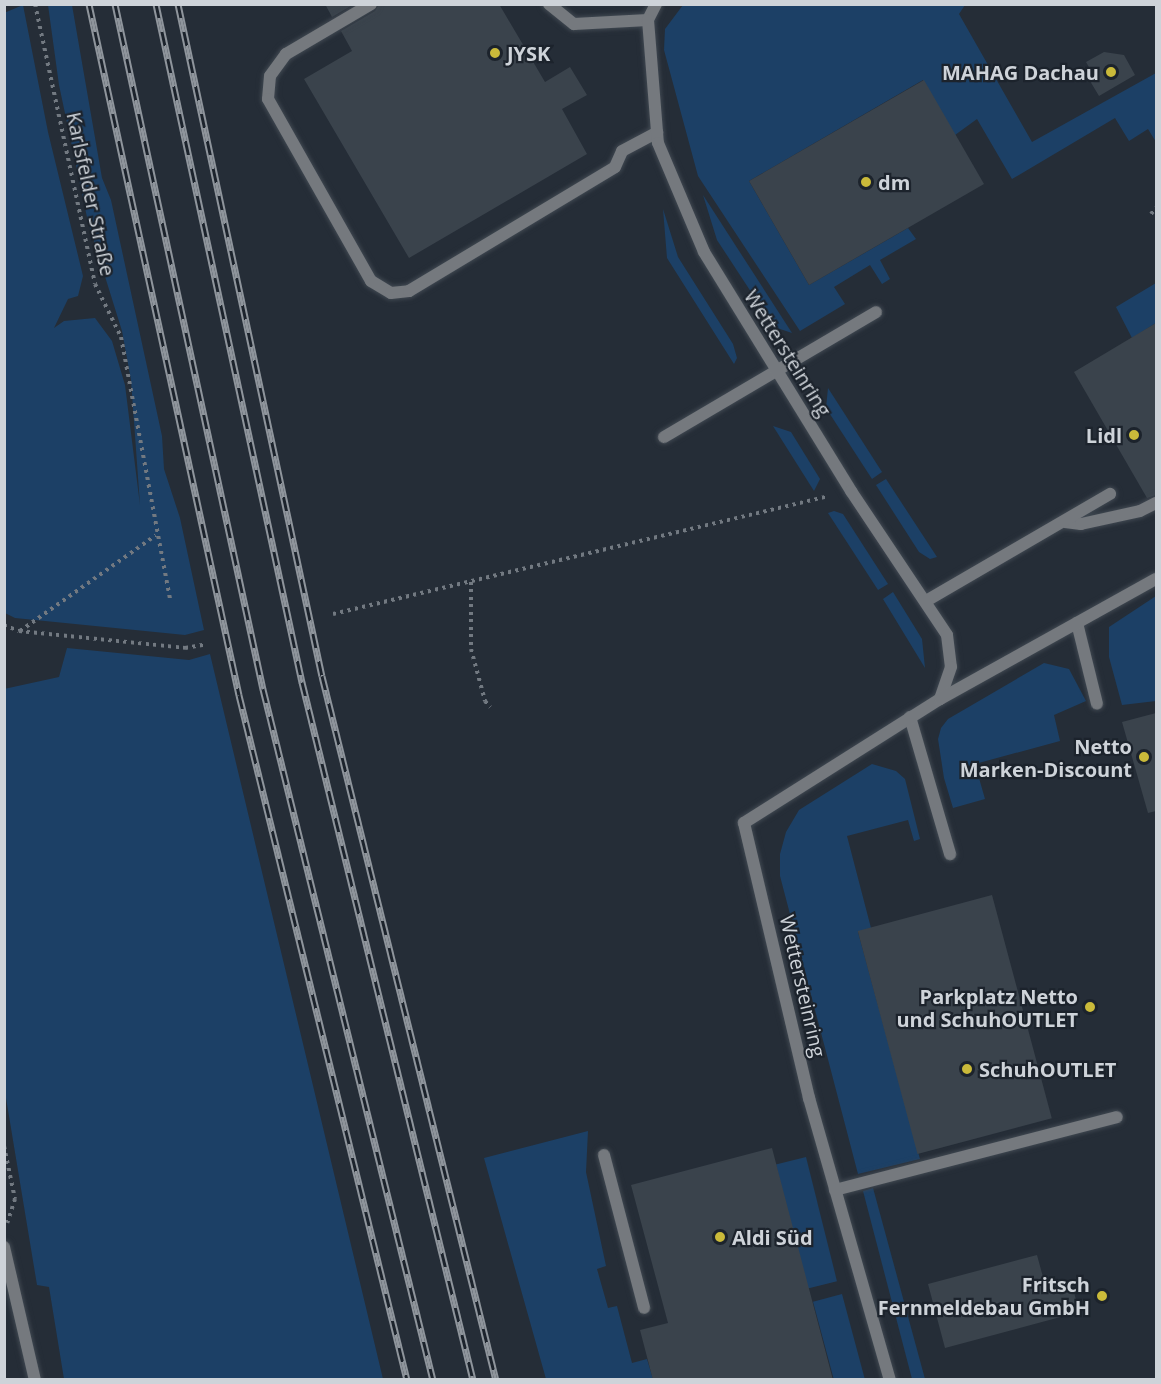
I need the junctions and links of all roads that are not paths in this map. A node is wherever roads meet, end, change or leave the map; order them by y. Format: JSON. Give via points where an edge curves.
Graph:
{"nodes":[{"id":1,"x":371,"y":4,"type":"edge"},
{"id":2,"x":549,"y":4,"type":"edge"},
{"id":3,"x":656,"y":4,"type":"edge"},
{"id":4,"x":648,"y":20,"type":"junction"},
{"id":5,"x":657,"y":132,"type":"junction"},
{"id":6,"x":876,"y":312,"type":"dead end"},
{"id":7,"x":777,"y":372,"type":"junction"},
{"id":8,"x":664,"y":437,"type":"dead end"},
{"id":9,"x":1110,"y":494,"type":"dead end"},
{"id":10,"x":1156,"y":503,"type":"edge"},
{"id":11,"x":1065,"y":522,"type":"junction"},
{"id":12,"x":1156,"y":579,"type":"edge"},
{"id":13,"x":926,"y":601,"type":"junction"},
{"id":14,"x":1077,"y":623,"type":"junction"},
{"id":15,"x":940,"y":699,"type":"junction"},
{"id":16,"x":1097,"y":704,"type":"dead end"},
{"id":17,"x":910,"y":717,"type":"junction"},
{"id":18,"x":950,"y":854,"type":"dead end"},
{"id":19,"x":1118,"y":1117,"type":"dead end"},
{"id":20,"x":604,"y":1155,"type":"dead end"},
{"id":21,"x":835,"y":1190,"type":"junction"},
{"id":22,"x":4,"y":1246,"type":"edge"},
{"id":23,"x":644,"y":1308,"type":"dead end"},
{"id":24,"x":35,"y":1380,"type":"edge"},
{"id":25,"x":890,"y":1380,"type":"edge"}],
"edges":[{"from":1,"to":5,"type":"street","via":[[286,54],[270,76],[268,99],[371,281],[391,293],[409,291],[606,173],[615,167],[622,151]]},
{"from":2,"to":4,"type":"street","via":[[574,24]]},
{"from":3,"to":4,"type":"street"},
{"from":4,"to":5,"type":"street","name":"Wettersteinring"},
{"from":5,"to":7,"type":"street","name":"Wettersteinring","via":[[658,143],[704,252]]},
{"from":6,"to":7,"type":"street"},
{"from":7,"to":8,"type":"street"},
{"from":7,"to":13,"type":"street","name":"Wettersteinring"},
{"from":9,"to":11,"type":"street"},
{"from":10,"to":11,"type":"street","via":[[1140,511],[1082,524]]},
{"from":11,"to":13,"type":"street"},
{"from":12,"to":14,"type":"street","name":"Wettersteinring"},
{"from":13,"to":15,"type":"street","name":"Wettersteinring","via":[[947,635],[951,667]]},
{"from":14,"to":15,"type":"street","name":"Wettersteinring"},
{"from":14,"to":16,"type":"street"},
{"from":15,"to":17,"type":"street","name":"Wettersteinring"},
{"from":17,"to":18,"type":"street"},
{"from":17,"to":21,"type":"street","name":"Wettersteinring","via":[[744,823],[809,1098]]},
{"from":19,"to":21,"type":"street"},
{"from":20,"to":23,"type":"street"},
{"from":21,"to":25,"type":"street","name":"Wettersteinring"},
{"from":22,"to":24,"type":"street"}]}
